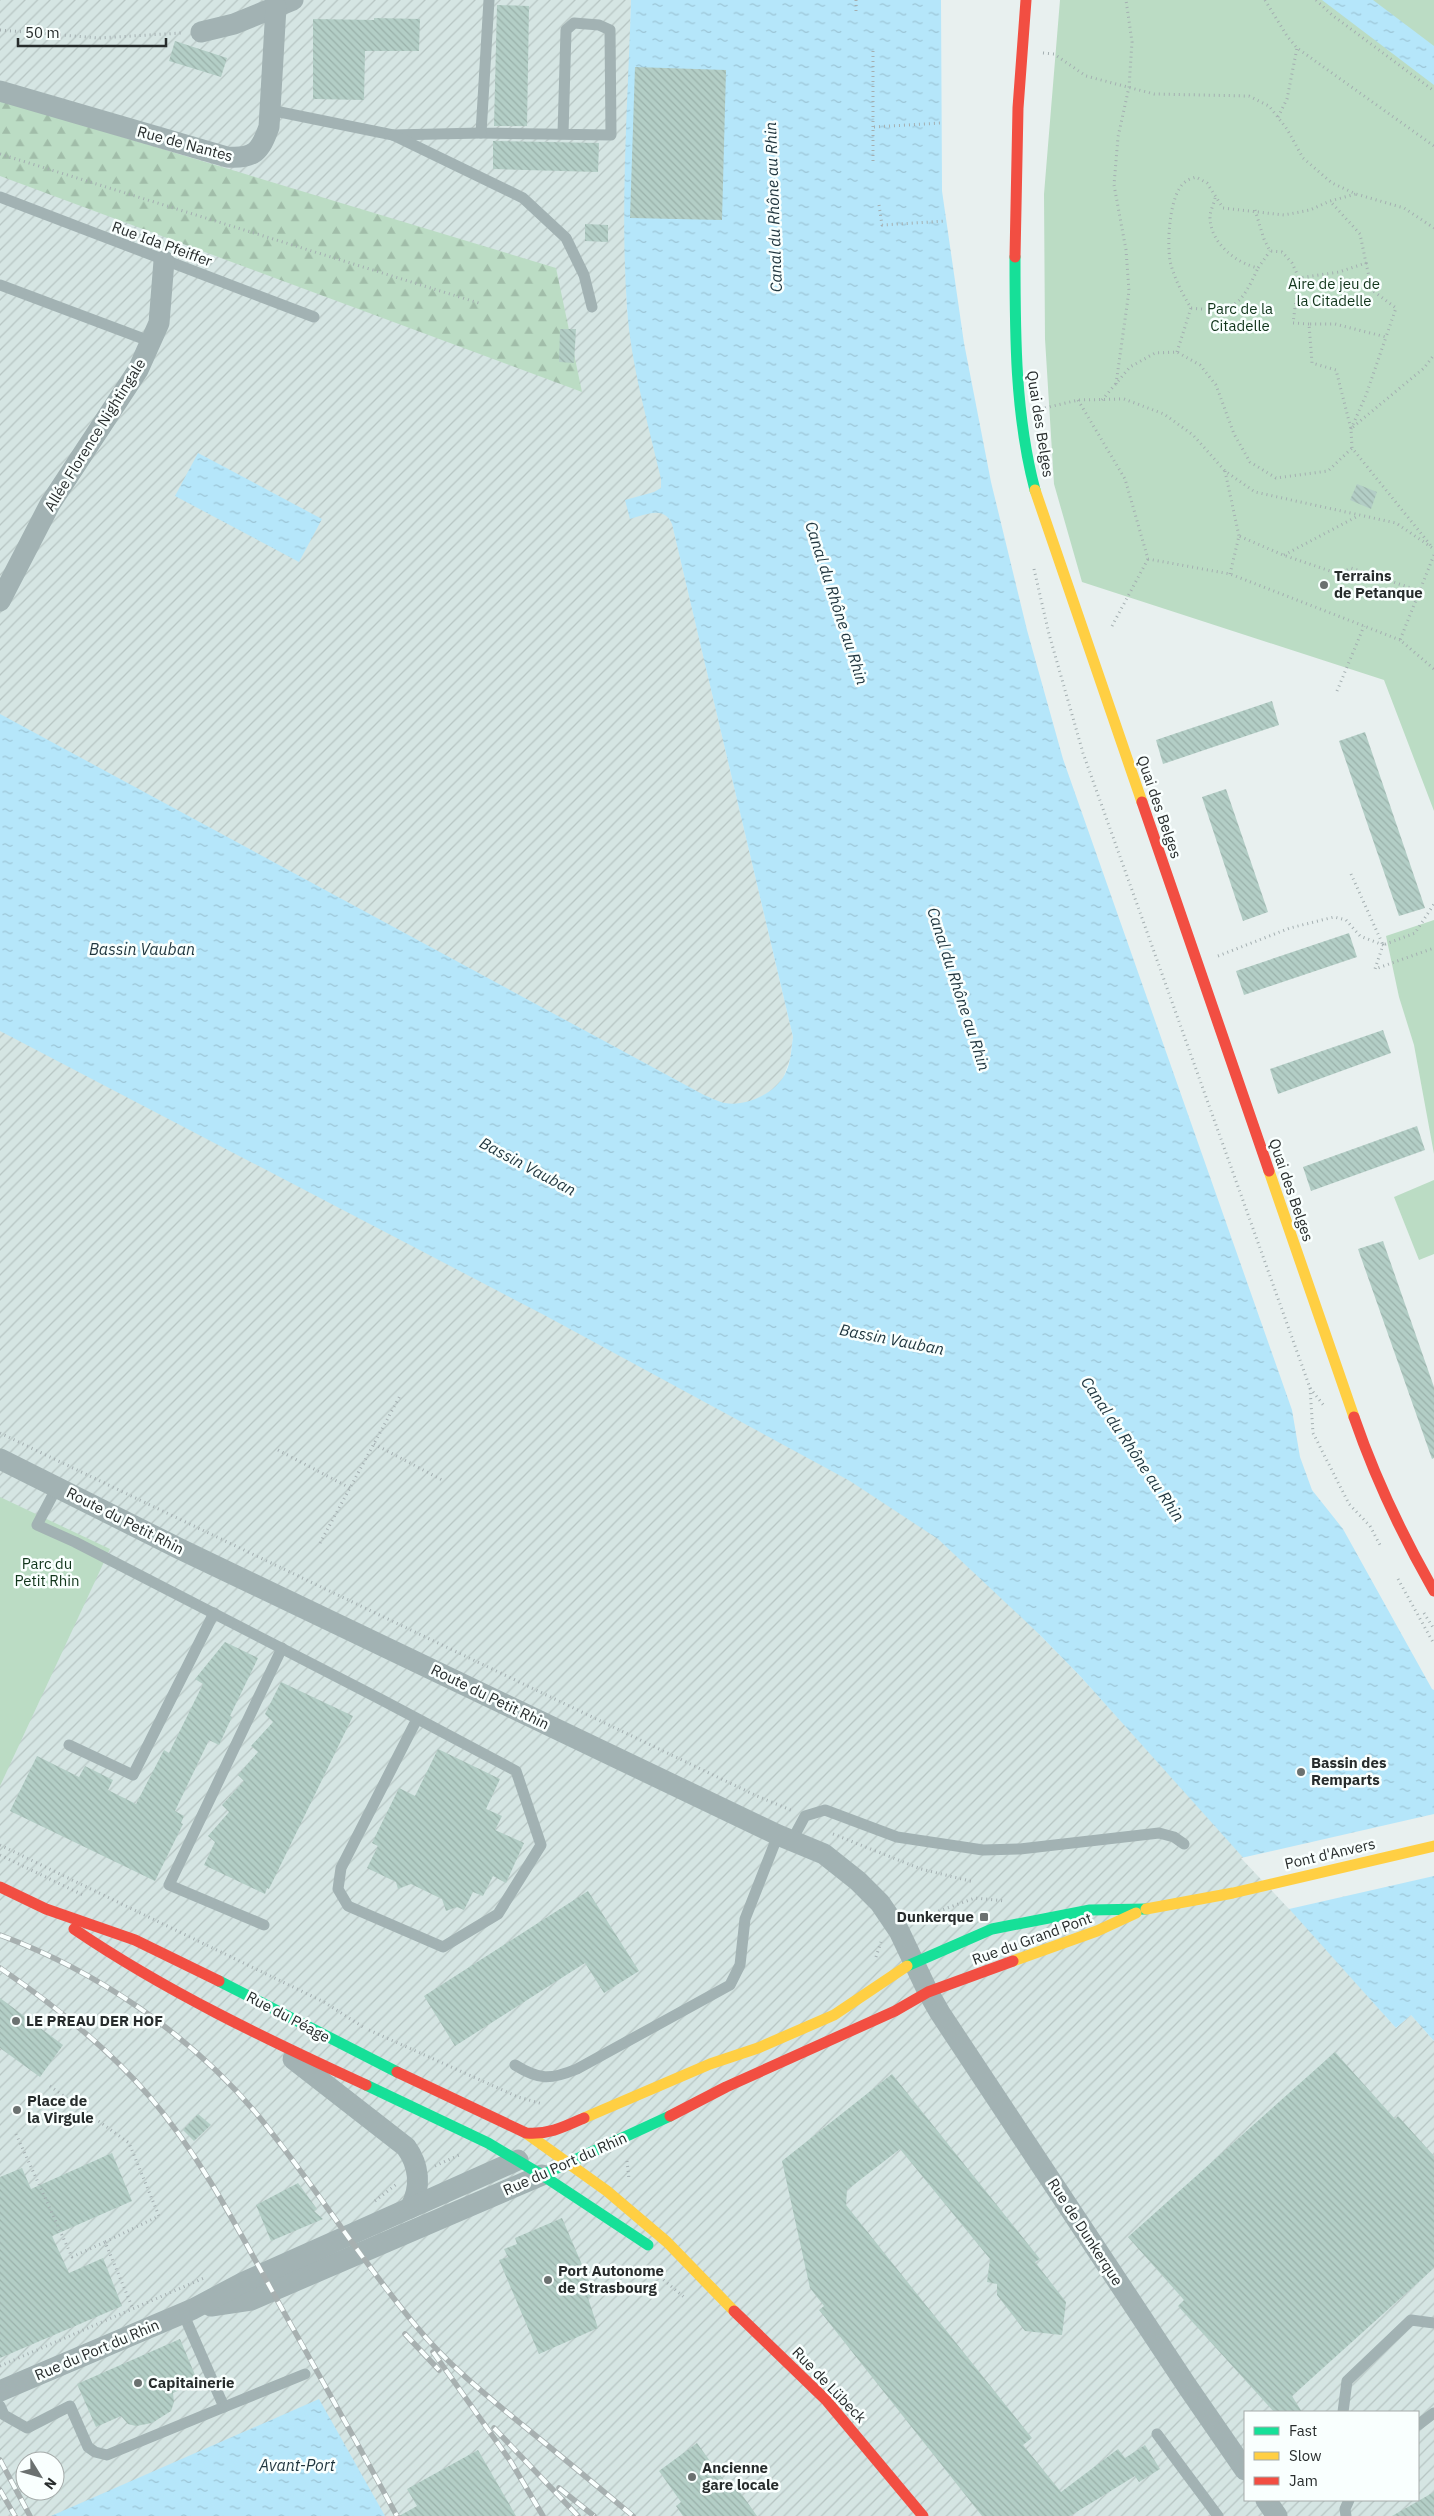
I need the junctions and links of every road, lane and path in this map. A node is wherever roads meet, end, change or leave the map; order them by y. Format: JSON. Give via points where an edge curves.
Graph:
{"nodes":[{"id":1,"x":489,"y":0,"type":"edge"},
{"id":2,"x":856,"y":0,"type":"edge"},
{"id":3,"x":1026,"y":0,"type":"edge"},
{"id":4,"x":1126,"y":0,"type":"edge"},
{"id":5,"x":1265,"y":0,"type":"edge"},
{"id":6,"x":1316,"y":0,"type":"edge"},
{"id":7,"x":284,"y":4,"type":"edge"},
{"id":8,"x":856,"y":11,"type":"dead end"},
{"id":9,"x":0,"y":30,"type":"edge"},
{"id":10,"x":201,"y":32,"type":"joint"},
{"id":11,"x":873,"y":48,"type":"dead end"},
{"id":12,"x":1297,"y":48,"type":"junction"},
{"id":13,"x":1020,"y":50,"type":"junction"},
{"id":14,"x":1129,"y":87,"type":"junction"},
{"id":15,"x":0,"y":91,"type":"edge"},
{"id":16,"x":1434,"y":91,"type":"edge"},
{"id":17,"x":270,"y":110,"type":"junction"},
{"id":18,"x":1278,"y":117,"type":"junction"},
{"id":19,"x":941,"y":124,"type":"dead end"},
{"id":20,"x":873,"y":127,"type":"junction"},
{"id":21,"x":482,"y":133,"type":"junction"},
{"id":22,"x":563,"y":134,"type":"junction"},
{"id":23,"x":393,"y":135,"type":"junction"},
{"id":24,"x":1434,"y":146,"type":"edge"},
{"id":25,"x":0,"y":154,"type":"edge"},
{"id":26,"x":874,"y":161,"type":"dead end"},
{"id":27,"x":1356,"y":194,"type":"junction"},
{"id":28,"x":0,"y":198,"type":"edge"},
{"id":29,"x":1215,"y":198,"type":"junction"},
{"id":30,"x":1330,"y":200,"type":"junction"},
{"id":31,"x":879,"y":205,"type":"dead end"},
{"id":32,"x":1255,"y":210,"type":"junction"},
{"id":33,"x":946,"y":221,"type":"dead end"},
{"id":34,"x":1434,"y":228,"type":"edge"},
{"id":35,"x":1270,"y":251,"type":"junction"},
{"id":36,"x":164,"y":261,"type":"junction"},
{"id":37,"x":1366,"y":263,"type":"junction"},
{"id":38,"x":1258,"y":268,"type":"junction"},
{"id":39,"x":1299,"y":278,"type":"junction"},
{"id":40,"x":0,"y":285,"type":"edge"},
{"id":41,"x":482,"y":304,"type":"dead end"},
{"id":42,"x":592,"y":307,"type":"dead end"},
{"id":43,"x":1191,"y":308,"type":"junction"},
{"id":44,"x":314,"y":317,"type":"dead end"},
{"id":45,"x":1309,"y":324,"type":"junction"},
{"id":46,"x":1386,"y":337,"type":"junction"},
{"id":47,"x":152,"y":342,"type":"junction"},
{"id":48,"x":1176,"y":352,"type":"junction"},
{"id":49,"x":1434,"y":354,"type":"edge"},
{"id":50,"x":1116,"y":384,"type":"junction"},
{"id":51,"x":1078,"y":400,"type":"junction"},
{"id":52,"x":1102,"y":400,"type":"junction"},
{"id":53,"x":1021,"y":414,"type":"junction"},
{"id":54,"x":1351,"y":429,"type":"junction"},
{"id":55,"x":1352,"y":448,"type":"junction"},
{"id":56,"x":1225,"y":471,"type":"junction"},
{"id":57,"x":1359,"y":515,"type":"junction"},
{"id":58,"x":1239,"y":536,"type":"junction"},
{"id":59,"x":1434,"y":549,"type":"edge"},
{"id":60,"x":1284,"y":555,"type":"junction"},
{"id":61,"x":1434,"y":555,"type":"edge"},
{"id":62,"x":1148,"y":559,"type":"junction"},
{"id":63,"x":1032,"y":561,"type":"dead end"},
{"id":64,"x":1230,"y":574,"type":"junction"},
{"id":65,"x":1420,"y":591,"type":"junction"},
{"id":66,"x":0,"y":601,"type":"edge"},
{"id":67,"x":1112,"y":626,"type":"dead end"},
{"id":68,"x":1364,"y":626,"type":"junction"},
{"id":69,"x":1400,"y":640,"type":"junction"},
{"id":70,"x":1434,"y":669,"type":"edge"},
{"id":71,"x":1336,"y":690,"type":"dead end"},
{"id":72,"x":1351,"y":874,"type":"dead end"},
{"id":73,"x":1434,"y":904,"type":"edge"},
{"id":74,"x":1383,"y":944,"type":"junction"},
{"id":75,"x":1434,"y":948,"type":"edge"},
{"id":76,"x":1197,"y":964,"type":"junction"},
{"id":77,"x":401,"y":1394,"type":"dead end"},
{"id":78,"x":0,"y":1433,"type":"edge"},
{"id":79,"x":374,"y":1444,"type":"junction"},
{"id":80,"x":278,"y":1450,"type":"dead end"},
{"id":81,"x":0,"y":1459,"type":"edge"},
{"id":82,"x":444,"y":1481,"type":"dead end"},
{"id":83,"x":57,"y":1487,"type":"junction"},
{"id":84,"x":350,"y":1488,"type":"junction"},
{"id":85,"x":320,"y":1543,"type":"dead end"},
{"id":86,"x":1383,"y":1551,"type":"dead end"},
{"id":87,"x":1428,"y":1567,"type":"edge"},
{"id":88,"x":1396,"y":1575,"type":"dead end"},
{"id":89,"x":1434,"y":1592,"type":"edge"},
{"id":90,"x":214,"y":1613,"type":"junction"},
{"id":91,"x":1434,"y":1644,"type":"edge"},
{"id":92,"x":282,"y":1648,"type":"junction"},
{"id":93,"x":417,"y":1718,"type":"junction"},
{"id":94,"x":69,"y":1746,"type":"dead end"},
{"id":95,"x":806,"y":1816,"type":"junction"},
{"id":96,"x":785,"y":1838,"type":"junction"},
{"id":97,"x":1184,"y":1844,"type":"dead end"},
{"id":98,"x":0,"y":1845,"type":"edge"},
{"id":99,"x":1434,"y":1846,"type":"edge"},
{"id":100,"x":974,"y":1882,"type":"dead end"},
{"id":101,"x":0,"y":1887,"type":"edge"},
{"id":102,"x":1233,"y":1892,"type":"joint"},
{"id":103,"x":46,"y":1909,"type":"junction"},
{"id":104,"x":1144,"y":1910,"type":"junction"},
{"id":105,"x":264,"y":1925,"type":"dead end"},
{"id":106,"x":882,"y":1938,"type":"dead end"},
{"id":107,"x":915,"y":1962,"type":"junction"},
{"id":108,"x":873,"y":1963,"type":"dead end"},
{"id":109,"x":928,"y":1992,"type":"junction"},
{"id":110,"x":271,"y":2041,"type":"junction"},
{"id":111,"x":758,"y":2048,"type":"junction"},
{"id":112,"x":515,"y":2064,"type":"dead end"},
{"id":113,"x":720,"y":2072,"type":"dead end"},
{"id":114,"x":50,"y":2086,"type":"dead end"},
{"id":115,"x":543,"y":2104,"type":"dead end"},
{"id":116,"x":632,"y":2120,"type":"dead end"},
{"id":117,"x":526,"y":2133,"type":"junction"},
{"id":118,"x":16,"y":2134,"type":"dead end"},
{"id":119,"x":583,"y":2143,"type":"dead end"},
{"id":120,"x":567,"y":2147,"type":"dead end"},
{"id":121,"x":551,"y":2151,"type":"junction"},
{"id":122,"x":461,"y":2154,"type":"dead end"},
{"id":123,"x":518,"y":2160,"type":"junction"},
{"id":124,"x":569,"y":2163,"type":"junction"},
{"id":125,"x":435,"y":2166,"type":"dead end"},
{"id":126,"x":542,"y":2175,"type":"junction"},
{"id":127,"x":410,"y":2208,"type":"junction"},
{"id":128,"x":105,"y":2242,"type":"junction"},
{"id":129,"x":210,"y":2275,"type":"dead end"},
{"id":130,"x":705,"y":2283,"type":"junction"},
{"id":131,"x":133,"y":2308,"type":"junction"},
{"id":132,"x":188,"y":2311,"type":"junction"},
{"id":133,"x":1434,"y":2323,"type":"edge"},
{"id":134,"x":0,"y":2366,"type":"edge"},
{"id":135,"x":305,"y":2374,"type":"dead end"},
{"id":136,"x":0,"y":2391,"type":"edge"},
{"id":137,"x":0,"y":2406,"type":"edge"},
{"id":138,"x":224,"y":2407,"type":"junction"},
{"id":139,"x":1343,"y":2411,"type":"edge"},
{"id":140,"x":1434,"y":2413,"type":"edge"},
{"id":141,"x":1419,"y":2424,"type":"edge"},
{"id":142,"x":1157,"y":2434,"type":"dead end"},
{"id":143,"x":1244,"y":2469,"type":"edge"},
{"id":144,"x":1267,"y":2501,"type":"edge"},
{"id":145,"x":1349,"y":2501,"type":"edge"},
{"id":146,"x":923,"y":2516,"type":"edge"},
{"id":147,"x":1218,"y":2516,"type":"edge"},
{"id":148,"x":1277,"y":2516,"type":"edge"},
{"id":149,"x":1346,"y":2516,"type":"edge"}],
"edges":[{"from":1,"to":21,"type":"lane"},
{"from":2,"to":8,"type":"path"},
{"from":3,"to":13,"type":"main road","name":"Quai des Belges"},
{"from":4,"to":14,"type":"path","via":[[1132,42]]},
{"from":5,"to":12,"type":"path"},
{"from":6,"to":16,"type":"path"},
{"from":7,"to":10,"type":"street","name":"Rue de Nantes","via":[[234,24]]},
{"from":7,"to":17,"type":"street","name":"Rue de Nantes"},
{"from":9,"to":10,"type":"path","via":[[98,38]]},
{"from":11,"to":20,"type":"path"},
{"from":12,"to":18,"type":"path","via":[[1287,99]]},
{"from":12,"to":24,"type":"path"},
{"from":13,"to":14,"type":"path","via":[[1054,54],[1086,76]]},
{"from":13,"to":53,"type":"main road","name":"Quai des Belges","via":[[1015,143],[1013,317]]},
{"from":14,"to":18,"type":"path","via":[[1154,94],[1249,96],[1268,106]]},
{"from":14,"to":50,"type":"path","via":[[1118,137],[1114,185],[1126,250],[1129,291]]},
{"from":15,"to":17,"type":"street","name":"Rue de Nantes","via":[[226,157],[252,155],[262,145],[269,127]]},
{"from":17,"to":23,"type":"lane"},
{"from":18,"to":27,"type":"path","via":[[1303,158],[1332,183]]},
{"from":19,"to":20,"type":"path"},
{"from":20,"to":26,"type":"path"},
{"from":21,"to":22,"type":"lane"},
{"from":21,"to":23,"type":"lane"},
{"from":22,"to":22,"type":"lane","via":[[611,135],[610,30],[599,25],[574,23],[566,30]]},
{"from":23,"to":42,"type":"lane","via":[[523,198],[566,238],[584,275]]},
{"from":25,"to":41,"type":"path"},
{"from":27,"to":30,"type":"path"},
{"from":27,"to":34,"type":"path","via":[[1404,208]]},
{"from":28,"to":36,"type":"lane","name":"Rue Ida Pfeiffer"},
{"from":29,"to":32,"type":"path","via":[[1223,208]]},
{"from":29,"to":38,"type":"path","via":[[1210,217],[1215,234],[1227,252],[1241,264]]},
{"from":29,"to":43,"type":"path","via":[[1207,183],[1196,177],[1184,182],[1174,199],[1170,260]]},
{"from":30,"to":32,"type":"path","via":[[1310,210],[1284,214]]},
{"from":30,"to":37,"type":"path","via":[[1360,234]]},
{"from":31,"to":33,"type":"path","via":[[882,225]]},
{"from":32,"to":35,"type":"path"},
{"from":35,"to":38,"type":"path"},
{"from":35,"to":39,"type":"path","via":[[1282,252]]},
{"from":36,"to":44,"type":"lane","name":"Rue Ida Pfeiffer"},
{"from":36,"to":47,"type":"street","name":"Allée Florence Nightingale","via":[[160,323]]},
{"from":37,"to":39,"type":"path","via":[[1339,272]]},
{"from":37,"to":46,"type":"path","via":[[1372,290],[1396,308]]},
{"from":38,"to":43,"type":"path","via":[[1247,293],[1235,306],[1214,311]]},
{"from":39,"to":45,"type":"path","via":[[1293,323]]},
{"from":40,"to":47,"type":"lane"},
{"from":43,"to":48,"type":"path"},
{"from":45,"to":46,"type":"path","via":[[1335,324]]},
{"from":45,"to":54,"type":"path","via":[[1312,364],[1336,370]]},
{"from":46,"to":54,"type":"path"},
{"from":47,"to":66,"type":"street","name":"Allée Florence Nightingale","via":[[138,370],[50,504]]},
{"from":48,"to":50,"type":"path","via":[[1155,353],[1130,367]]},
{"from":48,"to":55,"type":"path","via":[[1200,365],[1216,385],[1234,434],[1250,462],[1276,478],[1328,471]]},
{"from":49,"to":54,"type":"path","via":[[1424,368]]},
{"from":50,"to":52,"type":"path"},
{"from":51,"to":52,"type":"path"},
{"from":51,"to":53,"type":"path"},
{"from":51,"to":62,"type":"path","via":[[1125,479]]},
{"from":52,"to":56,"type":"path","via":[[1124,398],[1164,414],[1193,435]]},
{"from":53,"to":76,"type":"main road","name":"Quai des Belges","via":[[1028,460],[1052,543]]},
{"from":54,"to":55,"type":"path"},
{"from":55,"to":59,"type":"path"},
{"from":56,"to":57,"type":"path","via":[[1255,492]]},
{"from":56,"to":58,"type":"path"},
{"from":57,"to":59,"type":"path","via":[[1396,523]]},
{"from":57,"to":60,"type":"path"},
{"from":58,"to":60,"type":"path"},
{"from":58,"to":64,"type":"path"},
{"from":60,"to":65,"type":"path","via":[[1340,574],[1351,568]]},
{"from":61,"to":65,"type":"path"},
{"from":62,"to":64,"type":"path"},
{"from":62,"to":67,"type":"path"},
{"from":63,"to":86,"type":"path","via":[[1082,753],[1310,1388],[1313,1433],[1349,1504],[1370,1526]]},
{"from":64,"to":68,"type":"path"},
{"from":65,"to":69,"type":"path"},
{"from":68,"to":69,"type":"path"},
{"from":68,"to":71,"type":"path"},
{"from":69,"to":70,"type":"path"},
{"from":72,"to":74,"type":"path"},
{"from":73,"to":74,"type":"path","via":[[1415,933]]},
{"from":74,"to":75,"type":"path","via":[[1375,969]]},
{"from":74,"to":76,"type":"path","via":[[1360,936],[1346,920],[1334,917],[1290,928]]},
{"from":76,"to":87,"type":"main road","name":"Quai des Belges","via":[[1366,1451],[1406,1542]]},
{"from":77,"to":79,"type":"path"},
{"from":78,"to":95,"type":"path","name":"Route du Petit Rhin","via":[[739,1788]]},
{"from":79,"to":82,"type":"path"},
{"from":79,"to":84,"type":"path"},
{"from":80,"to":84,"type":"path"},
{"from":81,"to":83,"type":"street","name":"Route du Petit Rhin"},
{"from":83,"to":90,"type":"lane","via":[[37,1525]]},
{"from":83,"to":96,"type":"street","name":"Route du Petit Rhin"},
{"from":84,"to":85,"type":"path"},
{"from":87,"to":89,"type":"main road","name":"Quai des Belges"},
{"from":88,"to":91,"type":"path"},
{"from":90,"to":92,"type":"lane"},
{"from":90,"to":94,"type":"lane","via":[[133,1775]]},
{"from":92,"to":93,"type":"lane"},
{"from":92,"to":105,"type":"lane","via":[[169,1885]]},
{"from":93,"to":93,"type":"lane","via":[[341,1868],[338,1889],[348,1906],[443,1947],[498,1914],[541,1845],[516,1771]]},
{"from":95,"to":96,"type":"lane"},
{"from":95,"to":97,"type":"lane","via":[[825,1810],[897,1837],[983,1850],[1020,1849],[1159,1833]]},
{"from":95,"to":100,"type":"path","name":"Route du Petit Rhin","via":[[825,1831],[890,1857]]},
{"from":96,"to":107,"type":"street","name":"Route du Petit Rhin","via":[[824,1854],[875,1897],[894,1923]]},
{"from":96,"to":112,"type":"lane","via":[[745,1918],[740,1964],[730,1985],[555,2078],[532,2076]]},
{"from":98,"to":115,"type":"path","via":[[324,2002],[364,2028],[518,2097]]},
{"from":99,"to":102,"type":"main road","name":"Pont d'Anvers"},
{"from":101,"to":103,"type":"main road","name":"Rue du Péage"},
{"from":102,"to":104,"type":"main road","name":"Rue du Grand Pont"},
{"from":103,"to":110,"type":"main road","name":"Rue du Péage","via":[[124,1963]]},
{"from":103,"to":117,"type":"main road","name":"Rue du Péage","via":[[135,1940],[344,2046]]},
{"from":104,"to":107,"type":"main road","name":"Rue du Grand Pont","via":[[1090,1910],[992,1929]]},
{"from":104,"to":109,"type":"main road","name":"Rue du Grand Pont","via":[[1098,1931]]},
{"from":106,"to":108,"type":"path"},
{"from":107,"to":109,"type":"street","name":"Route du Petit Rhin"},
{"from":107,"to":111,"type":"main road","via":[[855,2004]]},
{"from":109,"to":124,"type":"main road","name":"Rue du Port du Rhin","via":[[895,2011],[726,2086],[657,2123]]},
{"from":109,"to":143,"type":"street","name":"Rue de Dunkerque"},
{"from":110,"to":123,"type":"main road","name":"Rue du Péage"},
{"from":110,"to":127,"type":"street","name":"Rue du Péage","via":[[406,2147],[418,2174],[417,2192]]},
{"from":111,"to":113,"type":"main road"},
{"from":111,"to":117,"type":"main road","via":[[710,2064],[554,2131]]},
{"from":114,"to":128,"type":"path","via":[[129,2143],[159,2216]]},
{"from":116,"to":119,"type":"main road","name":"Rue du Port du Rhin"},
{"from":117,"to":121,"type":"main road","name":"Rue de Lübeck"},
{"from":118,"to":128,"type":"path","via":[[72,2256]]},
{"from":120,"to":121,"type":"main road","name":"Rue du Port du Rhin"},
{"from":121,"to":123,"type":"main road","name":"Rue du Port du Rhin"},
{"from":121,"to":124,"type":"main road","name":"Rue de Lübeck"},
{"from":122,"to":125,"type":"path"},
{"from":123,"to":126,"type":"main road","name":"Rue de Lübeck"},
{"from":123,"to":127,"type":"street","name":"Rue du Port du Rhin"},
{"from":124,"to":126,"type":"main road","name":"Rue du Port du Rhin"},
{"from":124,"to":130,"type":"main road","name":"Rue de Lübeck","via":[[607,2190],[667,2242]]},
{"from":126,"to":130,"type":"main road","name":"Rue de Lübeck"},
{"from":126,"to":132,"type":"street","name":"Rue du Port du Rhin","via":[[251,2300]]},
{"from":127,"to":132,"type":"street","name":"Rue du Port du Rhin","via":[[244,2282]]},
{"from":128,"to":131,"type":"path"},
{"from":129,"to":131,"type":"path"},
{"from":130,"to":146,"type":"main road","name":"Rue de Lübeck","via":[[826,2400]]},
{"from":131,"to":134,"type":"path"},
{"from":132,"to":136,"type":"street","name":"Rue du Port du Rhin"},
{"from":132,"to":138,"type":"lane"},
{"from":133,"to":139,"type":"lane","via":[[1411,2320],[1347,2381]]},
{"from":135,"to":138,"type":"lane"},
{"from":137,"to":138,"type":"lane","via":[[4,2415],[28,2428],[70,2406],[88,2447],[107,2455]]},
{"from":140,"to":141,"type":"lane"},
{"from":142,"to":147,"type":"lane"},
{"from":144,"to":148,"type":"street"},
{"from":145,"to":149,"type":"lane"}]}
